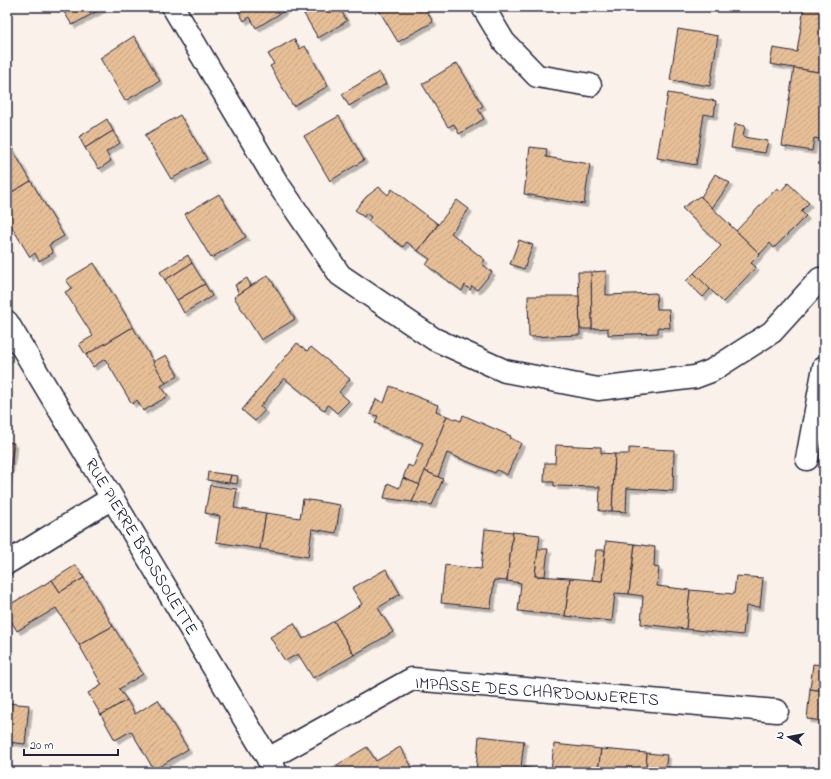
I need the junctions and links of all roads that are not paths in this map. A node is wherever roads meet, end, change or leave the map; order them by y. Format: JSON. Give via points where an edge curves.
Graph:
{"nodes":[{"id":1,"x":173,"y":7,"type":"edge"},
{"id":2,"x":483,"y":7,"type":"edge"},
{"id":3,"x":590,"y":85,"type":"dead end"},
{"id":4,"x":823,"y":278,"type":"edge"},
{"id":5,"x":7,"y":322,"type":"edge"},
{"id":6,"x":824,"y":367,"type":"edge"},
{"id":7,"x":808,"y":459,"type":"dead end"},
{"id":8,"x":112,"y":498,"type":"junction"},
{"id":9,"x":7,"y":563,"type":"edge"},
{"id":10,"x":777,"y":711,"type":"dead end"},
{"id":11,"x":272,"y":765,"type":"edge"}],
"edges":[{"from":1,"to":4,"type":"street","via":[[276,181],[340,274],[434,339],[505,371],[598,389],[695,377],[711,371],[772,332]]},
{"from":2,"to":3,"type":"street","via":[[504,42],[537,76]]},
{"from":5,"to":8,"type":"street","name":"RUE PIERRE BROSSOLETTE"},
{"from":6,"to":7,"type":"street"},
{"from":8,"to":9,"type":"street"},
{"from":8,"to":11,"type":"street","name":"RUE PIERRE BROSSOLETTE"},
{"from":10,"to":11,"type":"street","name":"IMPASSE DES CHARDONNERETS","via":[[412,679]]}]}
